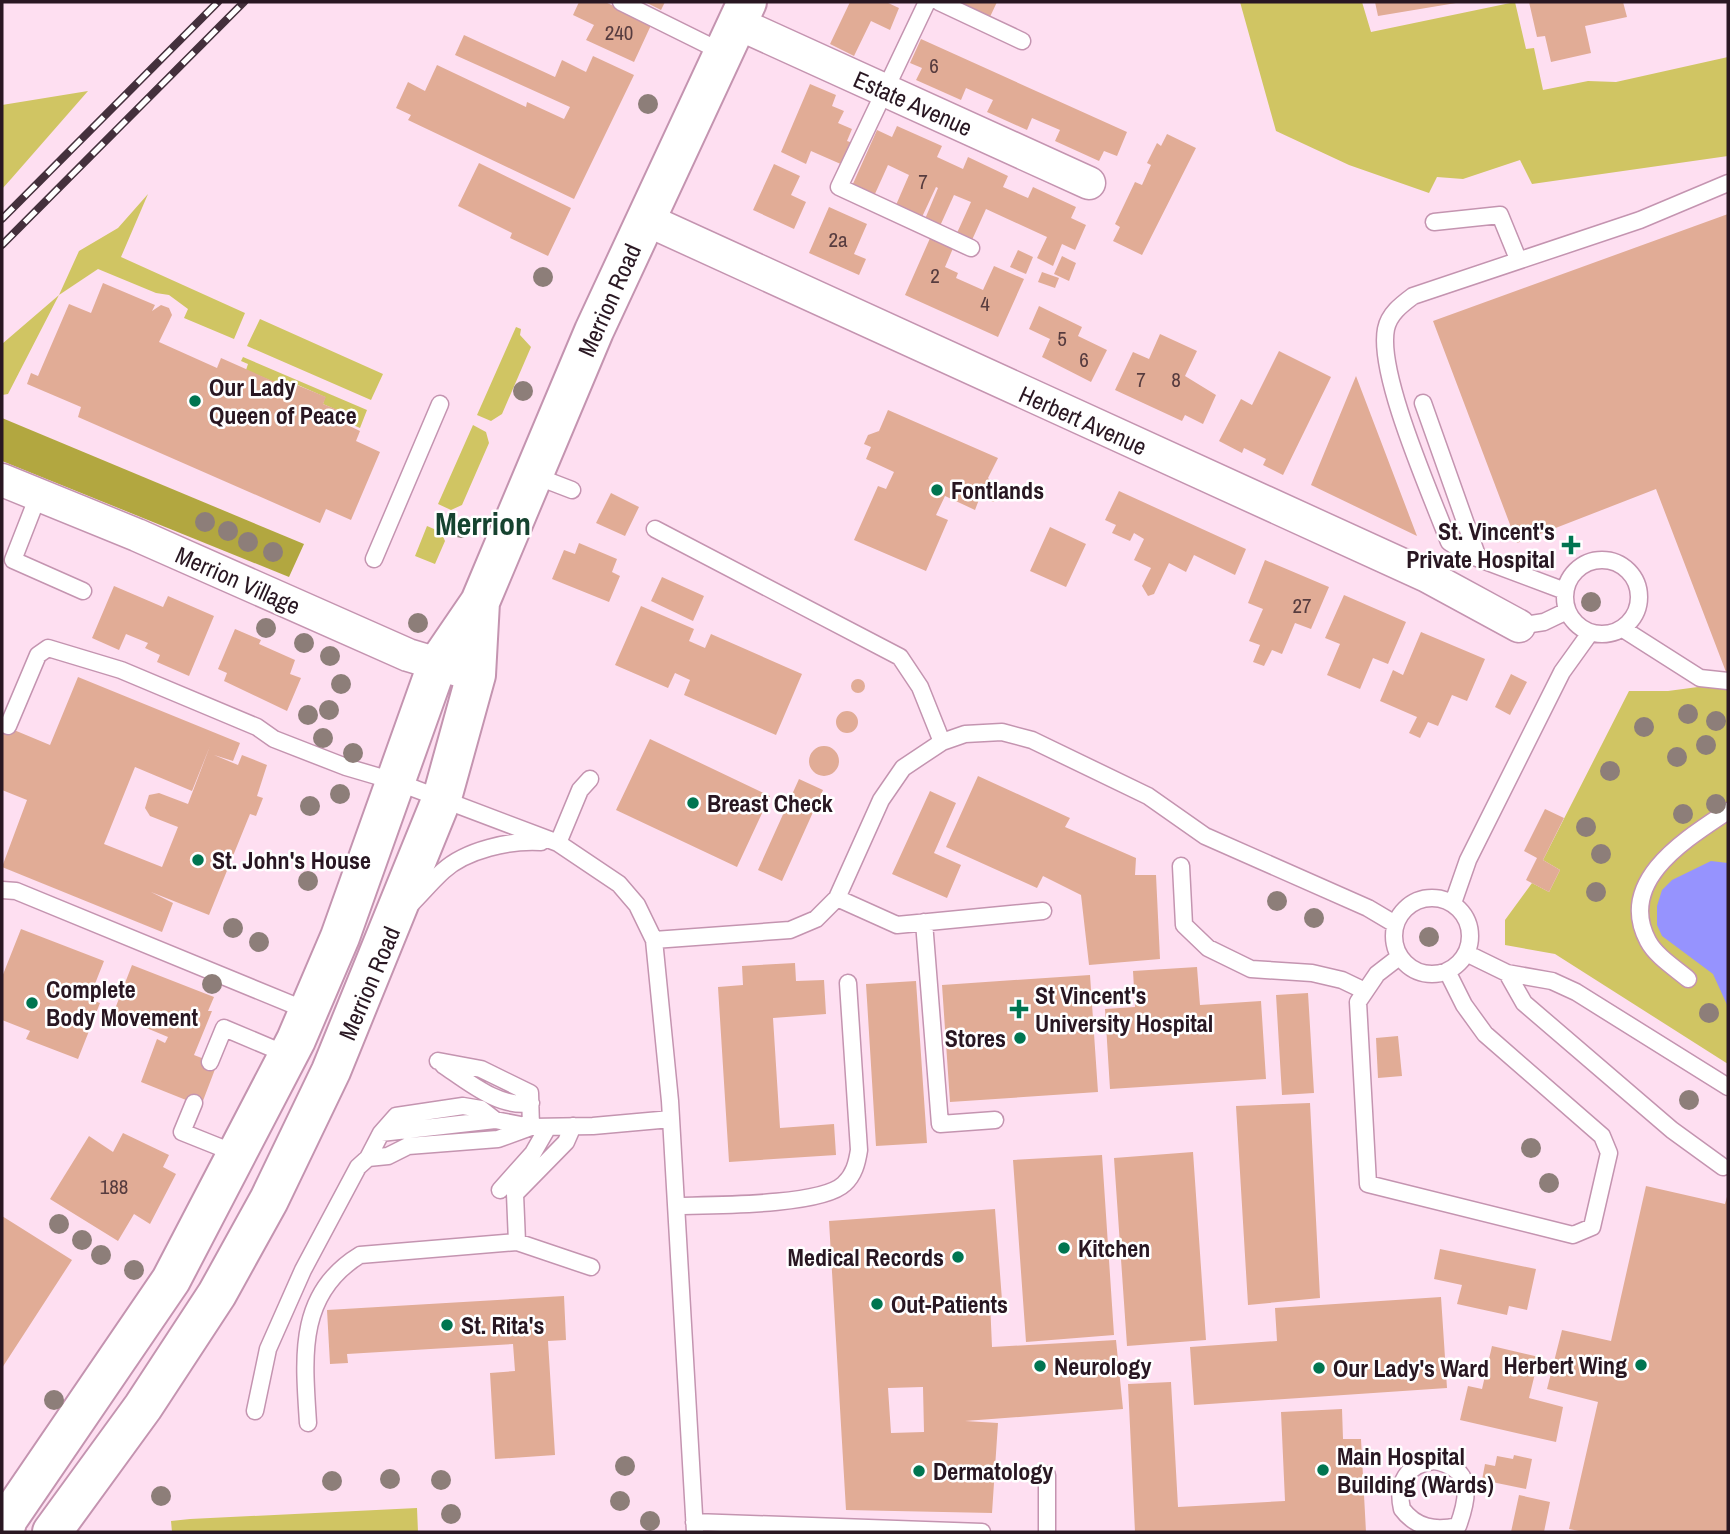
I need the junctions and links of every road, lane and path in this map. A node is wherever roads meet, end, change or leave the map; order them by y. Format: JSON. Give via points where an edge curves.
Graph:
{"nodes":[{"id":1,"x":621,"y":2,"type":"edge"},
{"id":2,"x":927,"y":2,"type":"edge"},
{"id":3,"x":939,"y":2,"type":"edge"},
{"id":4,"x":735,"y":25,"type":"edge"},
{"id":5,"x":1022,"y":41,"type":"dead end"},
{"id":6,"x":885,"y":91,"type":"junction"},
{"id":7,"x":1089,"y":183,"type":"dead end"},
{"id":8,"x":1728,"y":183,"type":"edge"},
{"id":9,"x":645,"y":219,"type":"junction"},
{"id":10,"x":1434,"y":222,"type":"dead end"},
{"id":11,"x":971,"y":248,"type":"dead end"},
{"id":12,"x":1518,"y":259,"type":"junction"},
{"id":13,"x":1423,"y":403,"type":"dead end"},
{"id":14,"x":440,"y":404,"type":"dead end"},
{"id":15,"x":531,"y":474,"type":"junction"},
{"id":16,"x":2,"y":480,"type":"edge"},
{"id":17,"x":572,"y":490,"type":"dead end"},
{"id":18,"x":38,"y":496,"type":"junction"},
{"id":19,"x":654,"y":529,"type":"dead end"},
{"id":20,"x":1478,"y":558,"type":"junction"},
{"id":21,"x":374,"y":559,"type":"dead end"},
{"id":22,"x":83,"y":591,"type":"dead end"},
{"id":23,"x":1565,"y":591,"type":"junction"},
{"id":24,"x":480,"y":602,"type":"junction"},
{"id":25,"x":1567,"y":611,"type":"junction"},
{"id":26,"x":1519,"y":626,"type":"joint"},
{"id":27,"x":1623,"y":629,"type":"junction"},
{"id":28,"x":1590,"y":633,"type":"junction"},
{"id":29,"x":438,"y":665,"type":"junction"},
{"id":30,"x":476,"y":676,"type":"junction"},
{"id":31,"x":1728,"y":681,"type":"edge"},
{"id":32,"x":8,"y":726,"type":"dead end"},
{"id":33,"x":942,"y":742,"type":"junction"},
{"id":34,"x":590,"y":779,"type":"dead end"},
{"id":35,"x":397,"y":782,"type":"junction"},
{"id":36,"x":442,"y":799,"type":"junction"},
{"id":37,"x":1728,"y":811,"type":"edge"},
{"id":38,"x":558,"y":843,"type":"junction"},
{"id":39,"x":1181,"y":866,"type":"dead end"},
{"id":40,"x":2,"y":890,"type":"edge"},
{"id":41,"x":837,"y":898,"type":"junction"},
{"id":42,"x":1453,"y":903,"type":"junction"},
{"id":43,"x":1043,"y":911,"type":"dead end"},
{"id":44,"x":924,"y":922,"type":"junction"},
{"id":45,"x":394,"y":923,"type":"junction"},
{"id":46,"x":1395,"y":924,"type":"junction"},
{"id":47,"x":654,"y":940,"type":"junction"},
{"id":48,"x":1466,"y":953,"type":"junction"},
{"id":49,"x":1399,"y":957,"type":"junction"},
{"id":50,"x":1447,"y":971,"type":"junction"},
{"id":51,"x":1507,"y":973,"type":"junction"},
{"id":52,"x":1688,"y":979,"type":"dead end"},
{"id":53,"x":848,"y":983,"type":"dead end"},
{"id":54,"x":1365,"y":991,"type":"junction"},
{"id":55,"x":309,"y":1011,"type":"junction"},
{"id":56,"x":288,"y":1055,"type":"junction"},
{"id":57,"x":210,"y":1062,"type":"dead end"},
{"id":58,"x":1728,"y":1087,"type":"edge"},
{"id":59,"x":194,"y":1103,"type":"dead end"},
{"id":60,"x":531,"y":1104,"type":"junction"},
{"id":61,"x":671,"y":1119,"type":"junction"},
{"id":62,"x":995,"y":1120,"type":"dead end"},
{"id":63,"x":573,"y":1126,"type":"junction"},
{"id":64,"x":531,"y":1127,"type":"junction"},
{"id":65,"x":548,"y":1127,"type":"junction"},
{"id":66,"x":237,"y":1154,"type":"junction"},
{"id":67,"x":368,"y":1158,"type":"junction"},
{"id":68,"x":1723,"y":1167,"type":"dead end"},
{"id":69,"x":500,"y":1190,"type":"dead end"},
{"id":70,"x":677,"y":1206,"type":"junction"},
{"id":71,"x":517,"y":1242,"type":"junction"},
{"id":72,"x":591,"y":1267,"type":"dead end"},
{"id":73,"x":150,"y":1312,"type":"junction"},
{"id":74,"x":189,"y":1340,"type":"junction"},
{"id":75,"x":255,"y":1411,"type":"dead end"},
{"id":76,"x":308,"y":1423,"type":"dead end"},
{"id":77,"x":1047,"y":1475,"type":"dead end"},
{"id":78,"x":1458,"y":1526,"type":"junction"},
{"id":79,"x":694,"y":1527,"type":"edge"},
{"id":80,"x":759,"y":1528,"type":"edge"},
{"id":81,"x":4,"y":1532,"type":"edge"},
{"id":82,"x":52,"y":1532,"type":"edge"},
{"id":83,"x":982,"y":1532,"type":"edge"},
{"id":84,"x":1047,"y":1532,"type":"edge"},
{"id":85,"x":1475,"y":1532,"type":"edge"}],
"edges":[{"from":1,"to":4,"type":"lane"},
{"from":2,"to":6,"type":"lane"},
{"from":3,"to":5,"type":"lane"},
{"from":4,"to":6,"type":"street","name":"Estate Avenue"},
{"from":4,"to":9,"type":"main road","name":"Merrion Road"},
{"from":6,"to":7,"type":"street","name":"Estate Avenue"},
{"from":6,"to":11,"type":"lane","via":[[839,187]]},
{"from":8,"to":12,"type":"lane","via":[[1640,220]]},
{"from":9,"to":15,"type":"main road","name":"Merrion Road"},
{"from":9,"to":26,"type":"street","name":"Herbert Avenue","via":[[1427,576]]},
{"from":10,"to":12,"type":"lane","via":[[1500,215]]},
{"from":12,"to":20,"type":"lane","via":[[1413,296],[1394,311],[1386,327],[1392,387],[1449,542]]},
{"from":13,"to":20,"type":"lane"},
{"from":14,"to":21,"type":"lane"},
{"from":15,"to":17,"type":"lane"},
{"from":15,"to":24,"type":"main road","name":"Merrion Road"},
{"from":16,"to":18,"type":"street","name":"Merrion Village"},
{"from":18,"to":22,"type":"lane","via":[[12,560]]},
{"from":18,"to":29,"type":"street","name":"Merrion Village"},
{"from":19,"to":33,"type":"lane","via":[[900,657],[920,687]]},
{"from":20,"to":23,"type":"lane"},
{"from":23,"to":25,"type":"lane"},
{"from":23,"to":27,"type":"lane","via":[[1584,564],[1595,560],[1628,569],[1639,589],[1637,611]]},
{"from":24,"to":29,"type":"main road","name":"Merrion Road"},
{"from":24,"to":30,"type":"main road","name":"Merrion Road"},
{"from":25,"to":26,"type":"lane","via":[[1544,622]]},
{"from":25,"to":28,"type":"lane"},
{"from":27,"to":28,"type":"lane","via":[[1612,634]]},
{"from":27,"to":31,"type":"lane","via":[[1700,678]]},
{"from":28,"to":42,"type":"lane","via":[[1562,672],[1468,860]]},
{"from":29,"to":30,"type":"street","name":"Merrion Village"},
{"from":29,"to":35,"type":"main road","name":"Merrion Road"},
{"from":30,"to":36,"type":"main road","name":"Merrion Road"},
{"from":32,"to":35,"type":"lane","via":[[38,655],[48,648],[62,650],[257,727],[274,739]]},
{"from":33,"to":41,"type":"lane","via":[[903,768],[881,800]]},
{"from":33,"to":46,"type":"lane","via":[[965,734],[1002,732],[1032,740],[1148,796],[1205,836]]},
{"from":34,"to":38,"type":"lane","via":[[580,790]]},
{"from":35,"to":36,"type":"lane"},
{"from":35,"to":55,"type":"main road","name":"Merrion Road"},
{"from":36,"to":38,"type":"lane"},
{"from":36,"to":45,"type":"main road","name":"Merrion Road"},
{"from":37,"to":52,"type":"lane","via":[[1670,854],[1643,888],[1640,907],[1648,940]]},
{"from":38,"to":45,"type":"lane","via":[[523,841],[475,854],[444,869]]},
{"from":38,"to":47,"type":"lane","via":[[619,884],[637,905]]},
{"from":39,"to":54,"type":"lane","via":[[1184,925],[1208,948],[1251,969],[1312,973]]},
{"from":40,"to":55,"type":"lane","via":[[16,891]]},
{"from":41,"to":44,"type":"lane","via":[[897,925]]},
{"from":41,"to":47,"type":"lane","via":[[816,919],[790,929]]},
{"from":42,"to":46,"type":"lane","via":[[1427,897],[1414,901]]},
{"from":42,"to":48,"type":"lane","via":[[1470,931]]},
{"from":43,"to":44,"type":"lane"},
{"from":44,"to":62,"type":"lane","via":[[940,1124]]},
{"from":45,"to":74,"type":"main road","name":"Merrion Road","via":[[331,1071],[269,1199]]},
{"from":46,"to":49,"type":"lane","via":[[1394,945]]},
{"from":47,"to":61,"type":"lane"},
{"from":48,"to":50,"type":"lane"},
{"from":48,"to":51,"type":"lane"},
{"from":49,"to":50,"type":"lane","via":[[1426,975]]},
{"from":49,"to":54,"type":"lane","via":[[1377,974]]},
{"from":50,"to":54,"type":"lane","via":[[1485,1034],[1602,1136],[1609,1153],[1592,1227],[1573,1235],[1368,1184],[1358,1002]]},
{"from":51,"to":58,"type":"lane","via":[[1552,981],[1576,992]]},
{"from":51,"to":68,"type":"lane","via":[[1524,1003],[1672,1130]]},
{"from":53,"to":70,"type":"lane","via":[[859,1150],[856,1168],[844,1185],[827,1194],[799,1199]]},
{"from":55,"to":56,"type":"main road","name":"Merrion Road"},
{"from":56,"to":57,"type":"lane","via":[[224,1028]]},
{"from":56,"to":66,"type":"main road","name":"Merrion Road"},
{"from":59,"to":66,"type":"lane","via":[[182,1132]]},
{"from":60,"to":60,"type":"lane","via":[[518,1106],[482,1091],[438,1061],[481,1069],[530,1093]]},
{"from":60,"to":64,"type":"lane"},
{"from":61,"to":63,"type":"lane"},
{"from":61,"to":70,"type":"lane"},
{"from":63,"to":65,"type":"lane"},
{"from":63,"to":71,"type":"lane","via":[[566,1143],[515,1194]]},
{"from":64,"to":65,"type":"lane"},
{"from":64,"to":67,"type":"lane","via":[[498,1139],[408,1146],[388,1156]]},
{"from":64,"to":67,"type":"lane","via":[[495,1120],[481,1109],[430,1109],[396,1116]]},
{"from":65,"to":69,"type":"lane","via":[[533,1153]]},
{"from":66,"to":73,"type":"main road","name":"Merrion Road"},
{"from":67,"to":75,"type":"lane","via":[[348,1182],[303,1270],[268,1349]]},
{"from":70,"to":79,"type":"lane"},
{"from":71,"to":72,"type":"lane"},
{"from":71,"to":76,"type":"lane","via":[[380,1252],[347,1263],[328,1284],[307,1328],[303,1346]]},
{"from":73,"to":74,"type":"main road"},
{"from":73,"to":81,"type":"main road","name":"Merrion Road","via":[[8,1519]]},
{"from":74,"to":82,"type":"main road","name":"Merrion Road"},
{"from":77,"to":84,"type":"lane"},
{"from":78,"to":78,"type":"lane","via":[[1467,1494],[1461,1475],[1434,1461],[1414,1466],[1400,1486],[1402,1509],[1409,1518],[1430,1528]]},
{"from":78,"to":85,"type":"lane"},
{"from":79,"to":80,"type":"lane"},
{"from":80,"to":83,"type":"lane"}]}
